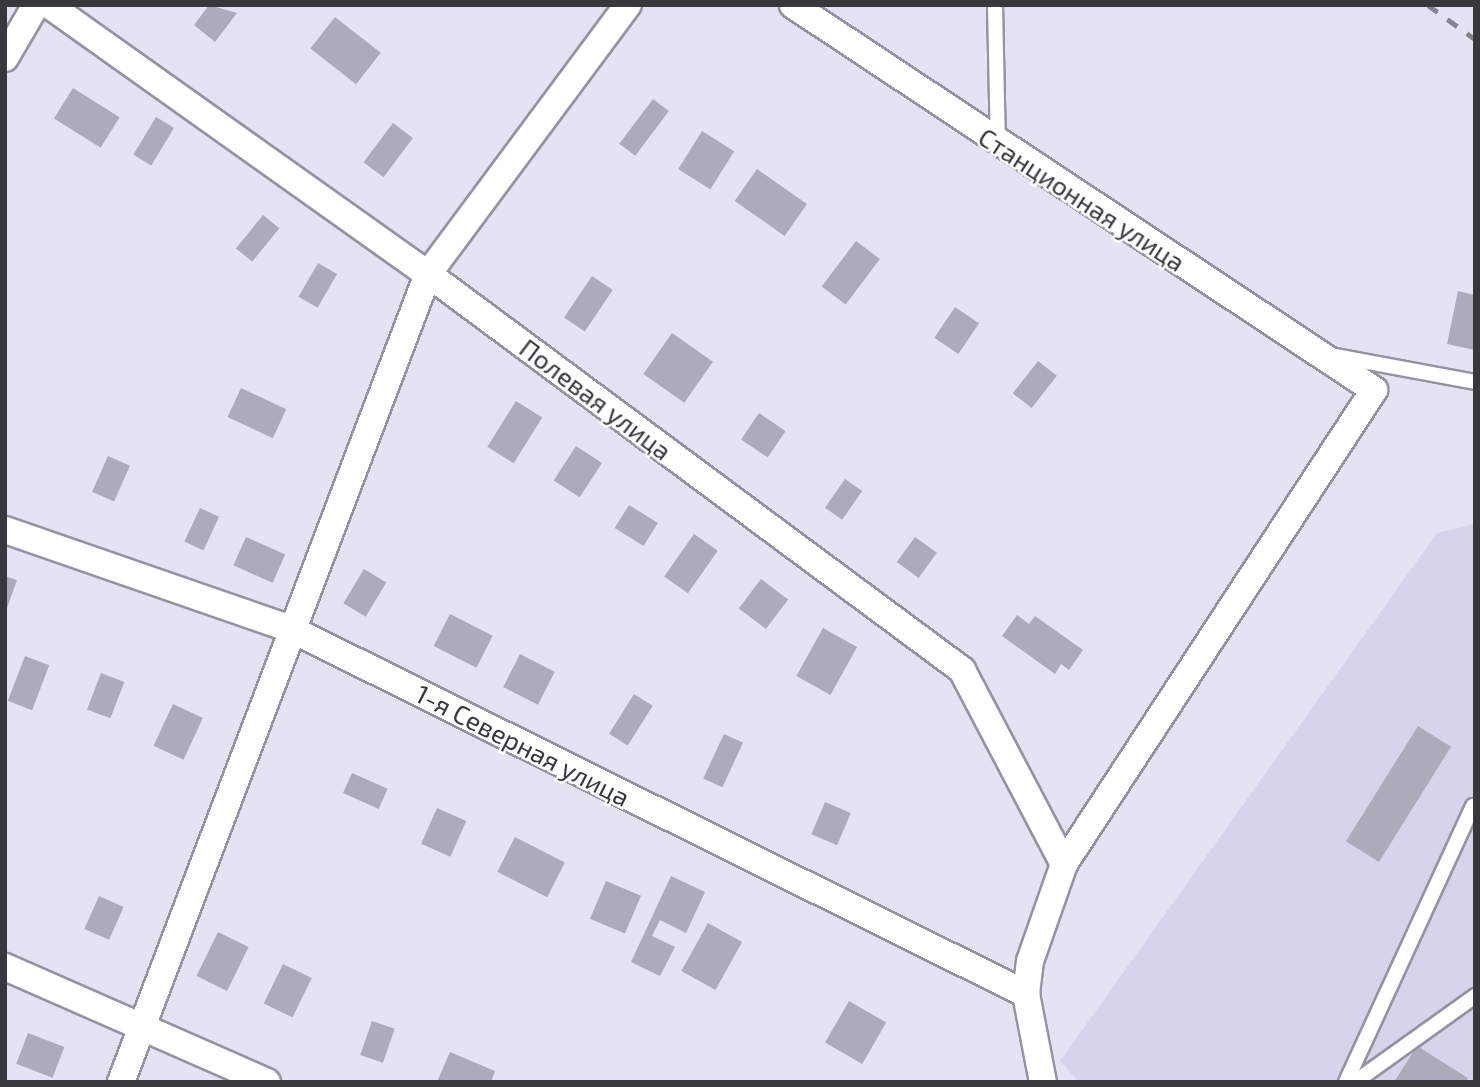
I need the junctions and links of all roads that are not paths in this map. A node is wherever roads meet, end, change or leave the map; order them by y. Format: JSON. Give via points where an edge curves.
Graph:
{"nodes":[{"id":1,"x":36,"y":5,"type":"edge"},
{"id":2,"x":48,"y":5,"type":"edge"},
{"id":3,"x":628,"y":5,"type":"edge"},
{"id":4,"x":793,"y":5,"type":"edge"},
{"id":5,"x":995,"y":5,"type":"edge"},
{"id":6,"x":5,"y":58,"type":"edge"},
{"id":7,"x":998,"y":144,"type":"junction"},
{"id":8,"x":428,"y":274,"type":"junction"},
{"id":9,"x":1319,"y":354,"type":"junction"},
{"id":10,"x":1475,"y":382,"type":"edge"},
{"id":11,"x":5,"y":530,"type":"edge"},
{"id":12,"x":292,"y":629,"type":"junction"},
{"id":13,"x":1473,"y":806,"type":"dead end"},
{"id":14,"x":1064,"y":864,"type":"junction"},
{"id":15,"x":5,"y":967,"type":"edge"},
{"id":16,"x":1026,"y":994,"type":"junction"},
{"id":17,"x":1475,"y":996,"type":"edge"},
{"id":18,"x":141,"y":1032,"type":"junction"},
{"id":19,"x":121,"y":1082,"type":"edge"},
{"id":20,"x":267,"y":1082,"type":"edge"},
{"id":21,"x":1043,"y":1082,"type":"edge"},
{"id":22,"x":1346,"y":1082,"type":"edge"},
{"id":23,"x":1355,"y":1082,"type":"edge"}],
"edges":[{"from":1,"to":6,"type":"street"},
{"from":2,"to":8,"type":"street","name":"Полевая улица"},
{"from":3,"to":8,"type":"street"},
{"from":4,"to":7,"type":"street","name":"Станционная улица"},
{"from":5,"to":7,"type":"lane"},
{"from":7,"to":9,"type":"street","name":"Станционная улица"},
{"from":8,"to":12,"type":"street"},
{"from":8,"to":14,"type":"street","name":"Полевая улица","via":[[962,670]]},
{"from":9,"to":10,"type":"lane"},
{"from":9,"to":14,"type":"street","name":"Станционная улица","via":[[1374,390]]},
{"from":11,"to":12,"type":"street","name":"1-я Северная улица"},
{"from":12,"to":16,"type":"street","name":"1-я Северная улица"},
{"from":12,"to":18,"type":"street"},
{"from":13,"to":22,"type":"lane"},
{"from":14,"to":16,"type":"street","via":[[1030,961]]},
{"from":15,"to":18,"type":"street"},
{"from":16,"to":21,"type":"street"},
{"from":17,"to":23,"type":"lane"},
{"from":18,"to":19,"type":"street"},
{"from":18,"to":20,"type":"street"}]}
